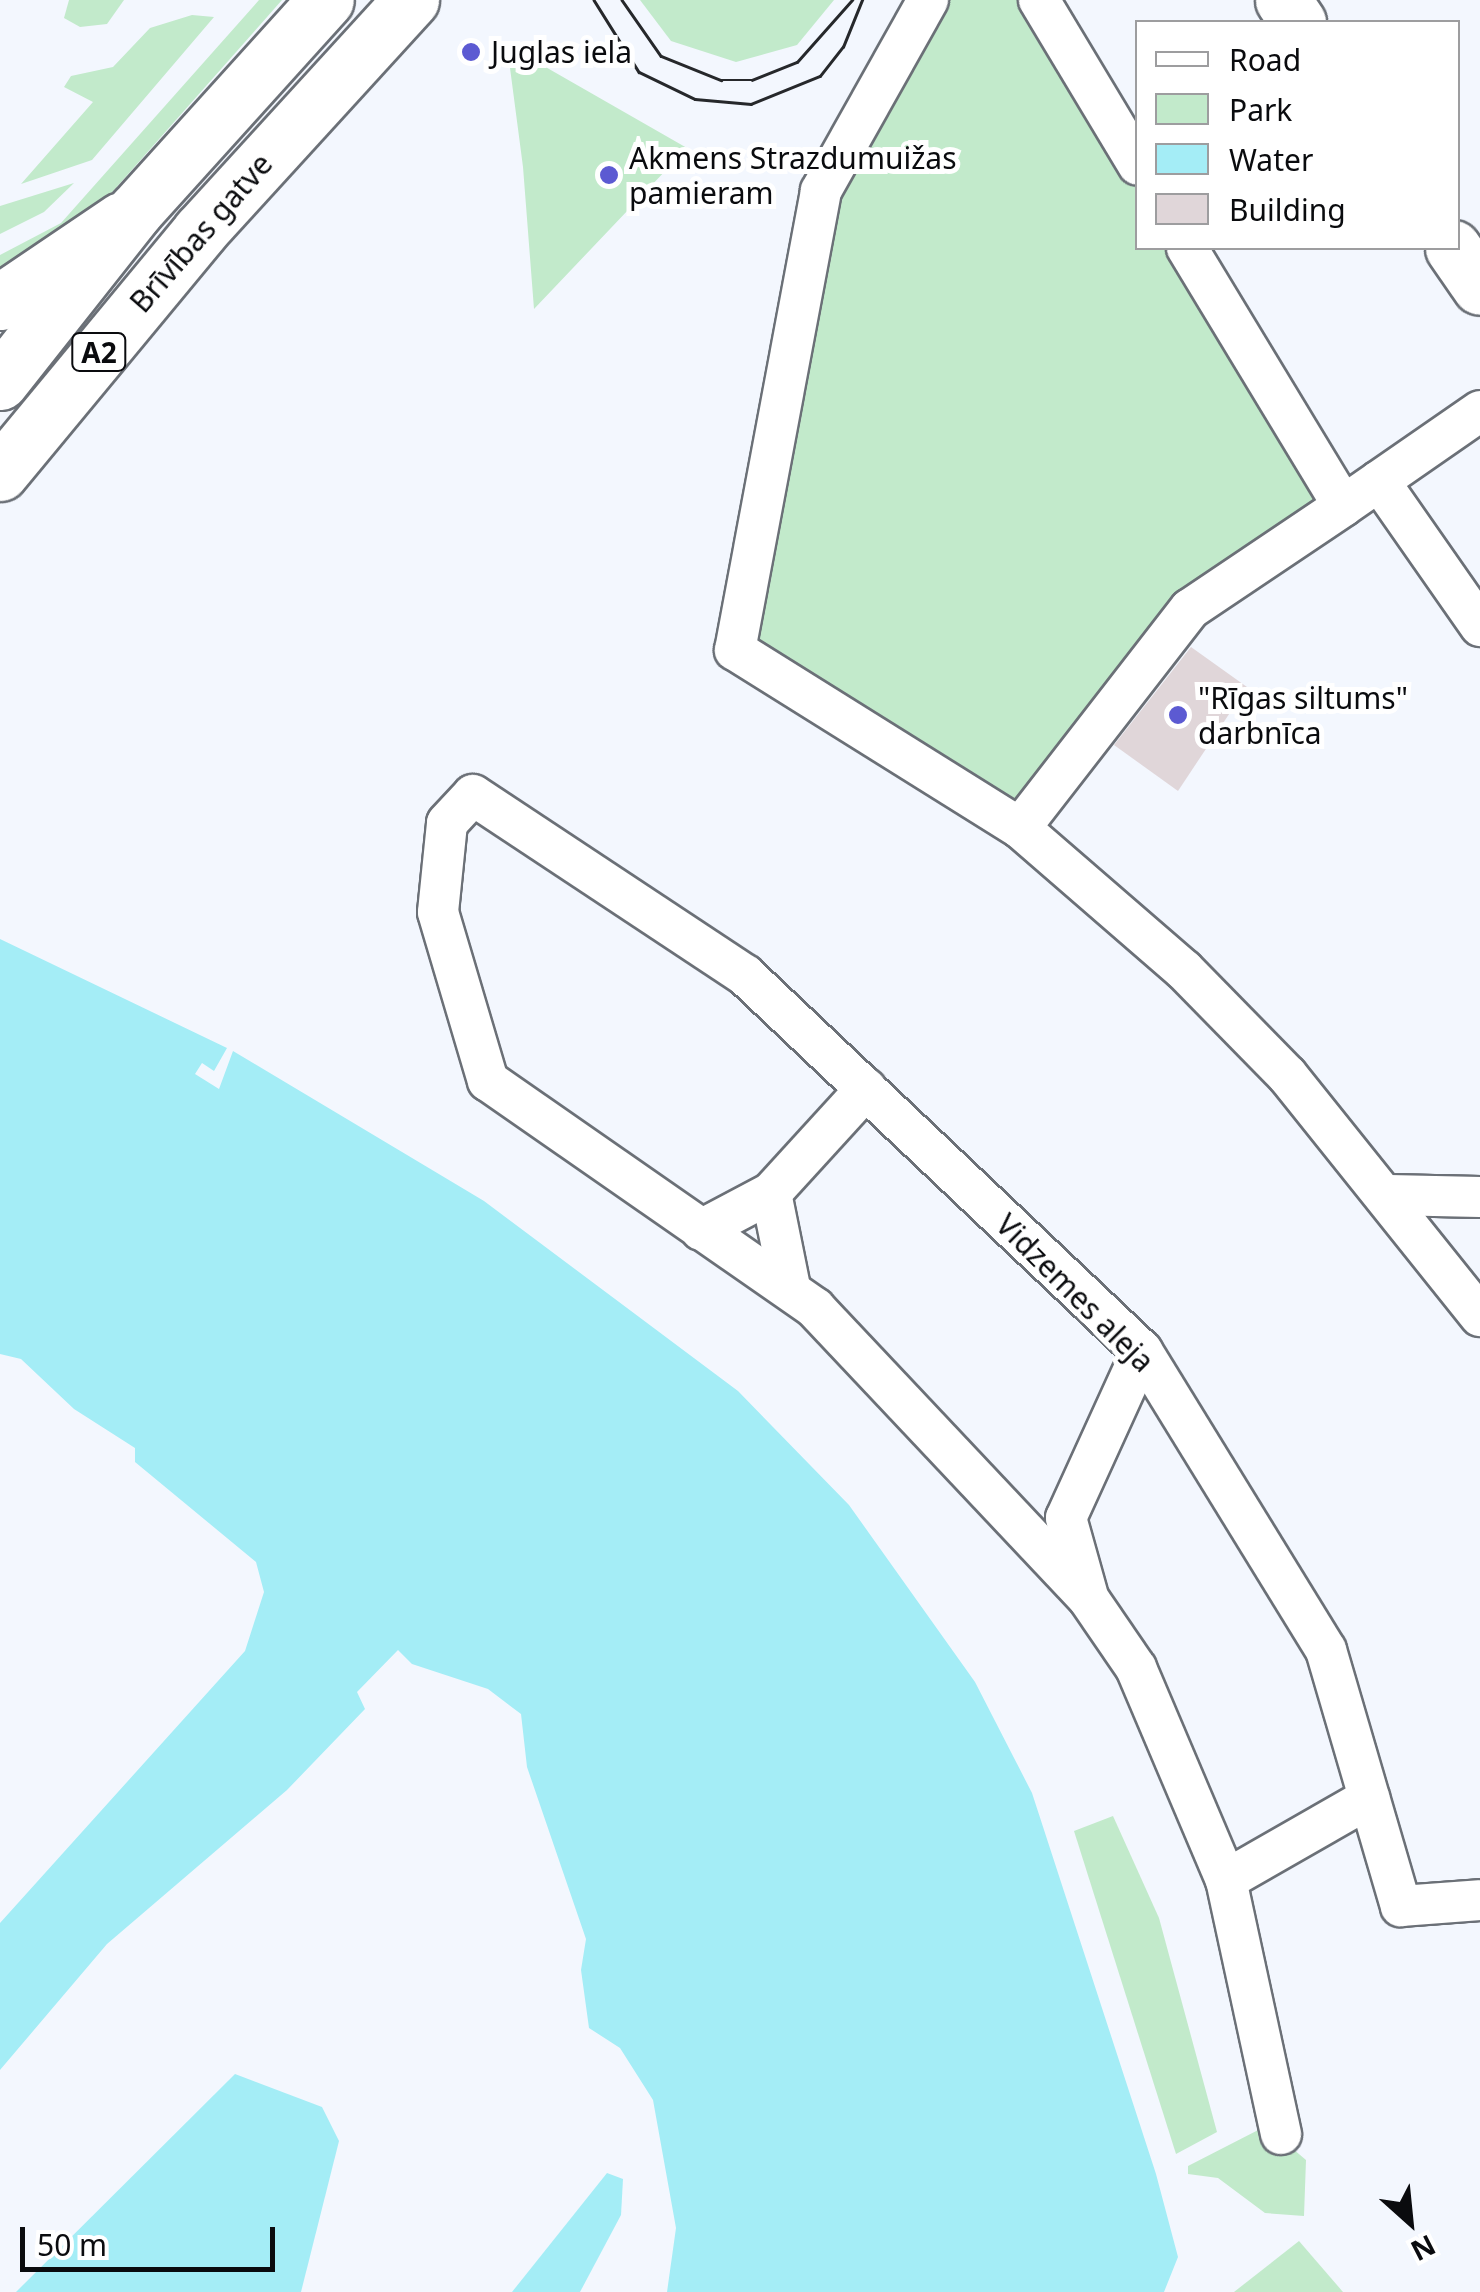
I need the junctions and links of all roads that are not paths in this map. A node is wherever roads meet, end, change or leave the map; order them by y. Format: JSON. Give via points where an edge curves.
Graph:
{"nodes":[{"id":1,"x":326,"y":0,"type":"edge"},
{"id":2,"x":411,"y":0,"type":"edge"},
{"id":3,"x":928,"y":0,"type":"edge"},
{"id":4,"x":1039,"y":0,"type":"edge"},
{"id":5,"x":1135,"y":160,"type":"edge"},
{"id":6,"x":136,"y":210,"type":"junction"},
{"id":7,"x":1188,"y":250,"type":"edge"},
{"id":8,"x":1454,"y":250,"type":"edge"},
{"id":9,"x":1480,"y":287,"type":"edge"},
{"id":10,"x":0,"y":302,"type":"edge"},
{"id":11,"x":0,"y":382,"type":"edge"},
{"id":12,"x":1480,"y":411,"type":"edge"},
{"id":13,"x":0,"y":473,"type":"edge"},
{"id":14,"x":1380,"y":481,"type":"junction"},
{"id":15,"x":1344,"y":506,"type":"junction"},
{"id":16,"x":1480,"y":626,"type":"edge"},
{"id":17,"x":1020,"y":828,"type":"junction"},
{"id":18,"x":866,"y":1088,"type":"junction"},
{"id":19,"x":771,"y":1192,"type":"junction"},
{"id":20,"x":1389,"y":1195,"type":"junction"},
{"id":21,"x":1480,"y":1197,"type":"edge"},
{"id":22,"x":702,"y":1230,"type":"junction"},
{"id":23,"x":790,"y":1287,"type":"junction"},
{"id":24,"x":1480,"y":1316,"type":"edge"},
{"id":25,"x":1142,"y":1351,"type":"junction"},
{"id":26,"x":1088,"y":1598,"type":"junction"},
{"id":27,"x":1370,"y":1798,"type":"junction"},
{"id":28,"x":1226,"y":1880,"type":"junction"},
{"id":29,"x":1480,"y":1900,"type":"edge"},
{"id":30,"x":1282,"y":2134,"type":"dead end"}],
"edges":[{"from":1,"to":6,"type":"main road","name":"Brīvības gatve","number":"A2"},
{"from":2,"to":13,"type":"main road","name":"Brīvības gatve","number":"A2","via":[[200,231]]},
{"from":3,"to":17,"type":"street","via":[[821,191],[735,650]]},
{"from":4,"to":5,"type":"street"},
{"from":6,"to":10,"type":"main road"},
{"from":6,"to":11,"type":"main road","name":"Brīvības gatve","number":"A2"},
{"from":7,"to":15,"type":"street"},
{"from":8,"to":9,"type":"main road"},
{"from":12,"to":14,"type":"street"},
{"from":14,"to":15,"type":"street"},
{"from":14,"to":16,"type":"street"},
{"from":15,"to":17,"type":"street","via":[[1190,609]]},
{"from":17,"to":20,"type":"street","via":[[1184,970],[1288,1075]]},
{"from":18,"to":19,"type":"street"},
{"from":18,"to":22,"type":"street","name":"Vidzemes aleja","via":[[745,975],[473,795],[447,823],[438,912],[488,1081]]},
{"from":18,"to":25,"type":"street","name":"Vidzemes aleja"},
{"from":19,"to":22,"type":"street"},
{"from":19,"to":23,"type":"street"},
{"from":20,"to":21,"type":"street"},
{"from":20,"to":24,"type":"street"},
{"from":22,"to":23,"type":"street"},
{"from":23,"to":26,"type":"street","via":[[848,1337]]},
{"from":25,"to":26,"type":"street","via":[[1066,1518]]},
{"from":25,"to":27,"type":"street","name":"Vidzemes aleja","via":[[1326,1650]]},
{"from":26,"to":28,"type":"street","via":[[1136,1668]]},
{"from":27,"to":28,"type":"street"},
{"from":27,"to":29,"type":"street","name":"Vidzemes aleja","via":[[1401,1906]]},
{"from":28,"to":30,"type":"street"}]}
